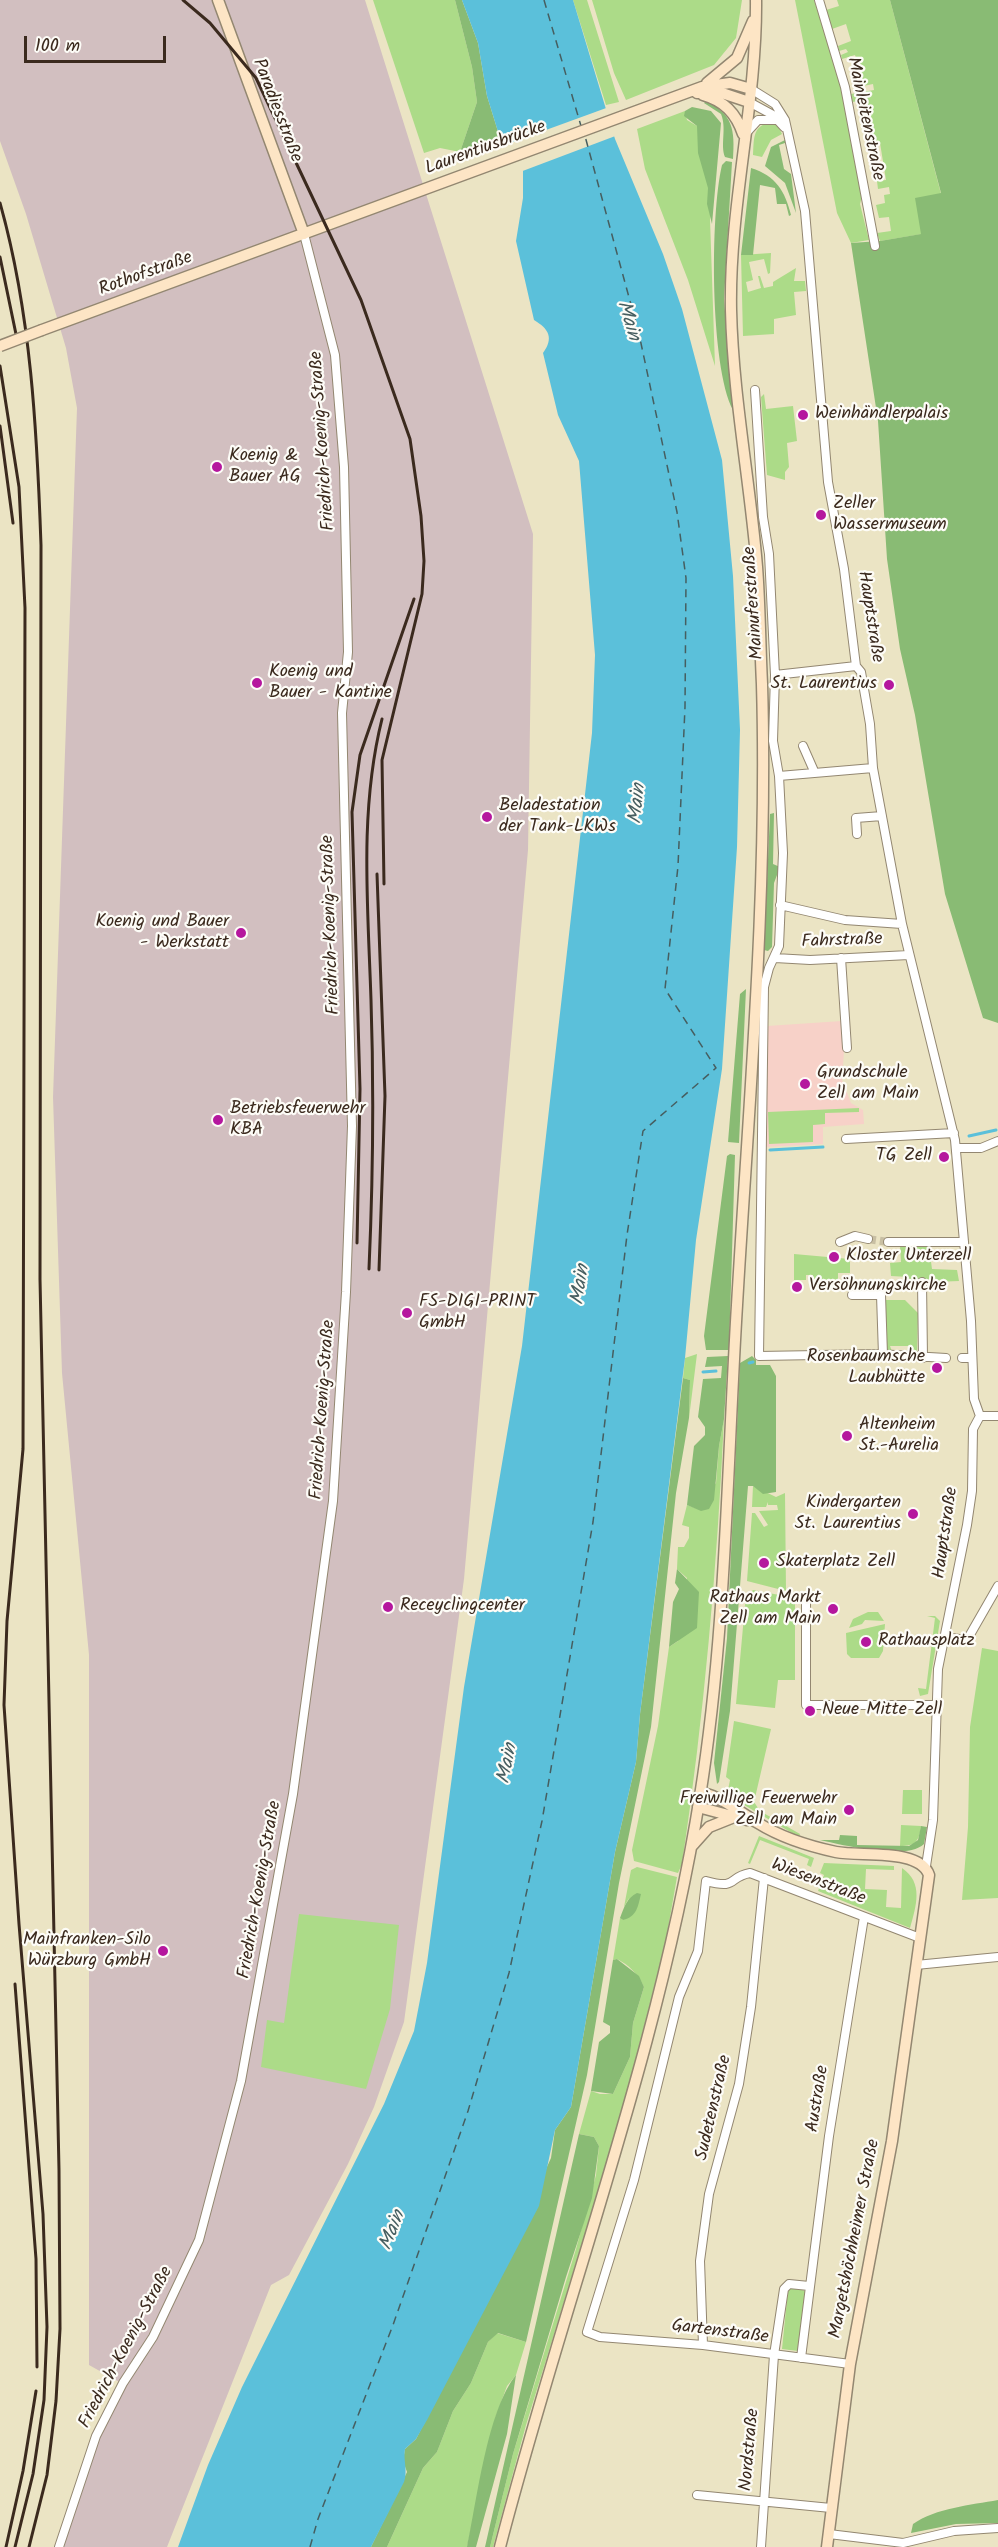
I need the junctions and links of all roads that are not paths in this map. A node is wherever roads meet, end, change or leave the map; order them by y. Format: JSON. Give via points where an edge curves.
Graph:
{"nodes":[{"id":1,"x":218,"y":0,"type":"edge"},
{"id":2,"x":756,"y":0,"type":"edge"},
{"id":3,"x":819,"y":0,"type":"edge"},
{"id":4,"x":756,"y":12,"type":"junction"},
{"id":5,"x":751,"y":89,"type":"junction"},
{"id":6,"x":699,"y":90,"type":"junction"},
{"id":7,"x":749,"y":102,"type":"junction"},
{"id":8,"x":779,"y":120,"type":"junction"},
{"id":9,"x":789,"y":136,"type":"junction"},
{"id":10,"x":744,"y":137,"type":"junction"},
{"id":11,"x":304,"y":234,"type":"junction"},
{"id":12,"x":875,"y":246,"type":"dead end"},
{"id":13,"x":0,"y":346,"type":"edge"},
{"id":14,"x":755,"y":390,"type":"dead end"},
{"id":15,"x":856,"y":666,"type":"junction"},
{"id":16,"x":775,"y":675,"type":"junction"},
{"id":17,"x":803,"y":746,"type":"dead end"},
{"id":18,"x":873,"y":768,"type":"junction"},
{"id":19,"x":814,"y":771,"type":"junction"},
{"id":20,"x":778,"y":776,"type":"junction"},
{"id":21,"x":882,"y":816,"type":"junction"},
{"id":22,"x":857,"y":834,"type":"dead end"},
{"id":23,"x":780,"y":906,"type":"junction"},
{"id":24,"x":902,"y":924,"type":"junction"},
{"id":25,"x":909,"y":955,"type":"junction"},
{"id":26,"x":775,"y":958,"type":"junction"},
{"id":27,"x":841,"y":958,"type":"junction"},
{"id":28,"x":847,"y":1048,"type":"dead end"},
{"id":29,"x":954,"y":1133,"type":"junction"},
{"id":30,"x":846,"y":1139,"type":"dead end"},
{"id":31,"x":998,"y":1141,"type":"edge"},
{"id":32,"x":956,"y":1148,"type":"junction"},
{"id":33,"x":868,"y":1239,"type":"tunnel mouth"},
{"id":34,"x":840,"y":1242,"type":"dead end"},
{"id":35,"x":888,"y":1242,"type":"tunnel mouth"},
{"id":36,"x":963,"y":1242,"type":"junction"},
{"id":37,"x":922,"y":1282,"type":"dead end"},
{"id":38,"x":852,"y":1295,"type":"dead end"},
{"id":39,"x":883,"y":1355,"type":"junction"},
{"id":40,"x":923,"y":1358,"type":"junction"},
{"id":41,"x":946,"y":1358,"type":"dead end"},
{"id":42,"x":962,"y":1358,"type":"dead end"},
{"id":43,"x":972,"y":1358,"type":"junction"},
{"id":44,"x":980,"y":1416,"type":"junction"},
{"id":45,"x":998,"y":1416,"type":"edge"},
{"id":46,"x":998,"y":1586,"type":"edge"},
{"id":47,"x":806,"y":1599,"type":"dead end"},
{"id":48,"x":944,"y":1636,"type":"junction"},
{"id":49,"x":936,"y":1705,"type":"junction"},
{"id":50,"x":701,"y":1792,"type":"junction"},
{"id":51,"x":698,"y":1807,"type":"junction"},
{"id":52,"x":735,"y":1817,"type":"junction"},
{"id":53,"x":759,"y":1824,"type":"junction"},
{"id":54,"x":692,"y":1846,"type":"junction"},
{"id":55,"x":926,"y":1866,"type":"junction"},
{"id":56,"x":764,"y":1878,"type":"junction"},
{"id":57,"x":864,"y":1917,"type":"junction"},
{"id":58,"x":920,"y":1938,"type":"junction"},
{"id":59,"x":997,"y":1960,"type":"edge"},
{"id":60,"x":916,"y":1965,"type":"junction"},
{"id":61,"x":809,"y":2286,"type":"junction"},
{"id":62,"x":587,"y":2332,"type":"joint"},
{"id":63,"x":703,"y":2345,"type":"junction"},
{"id":64,"x":774,"y":2355,"type":"junction"},
{"id":65,"x":801,"y":2358,"type":"junction"},
{"id":66,"x":850,"y":2364,"type":"junction"},
{"id":67,"x":697,"y":2495,"type":"dead end"},
{"id":68,"x":762,"y":2501,"type":"junction"},
{"id":69,"x":831,"y":2508,"type":"junction"},
{"id":70,"x":998,"y":2528,"type":"edge"},
{"id":71,"x":829,"y":2534,"type":"junction"},
{"id":72,"x":59,"y":2547,"type":"edge"},
{"id":73,"x":500,"y":2547,"type":"edge"},
{"id":74,"x":761,"y":2547,"type":"edge"},
{"id":75,"x":827,"y":2547,"type":"edge"}],
"edges":[{"from":1,"to":11,"type":"main road","name":"Paradiesstraße"},
{"from":2,"to":4,"type":"main road"},
{"from":3,"to":12,"type":"street","name":"Mainleitenstraße","via":[[845,87]]},
{"from":4,"to":5,"type":"main road"},
{"from":4,"to":6,"type":"main road","via":[[737,58]]},
{"from":5,"to":6,"type":"main road","name":"Laurentiusbrücke","via":[[730,83]]},
{"from":5,"to":7,"type":"main road"},
{"from":5,"to":9,"type":"street","name":"Hauptstraße","via":[[781,111]]},
{"from":6,"to":7,"type":"main road","name":"Laurentiusbrücke"},
{"from":6,"to":10,"type":"main road","via":[[727,106]]},
{"from":6,"to":11,"type":"main road","name":"Laurentiusbrücke"},
{"from":7,"to":8,"type":"street","name":"Hauptstraße"},
{"from":7,"to":10,"type":"main road"},
{"from":8,"to":9,"type":"street","name":"Hauptstraße"},
{"from":8,"to":10,"type":"street","via":[[758,120]]},
{"from":9,"to":15,"type":"street","name":"Hauptstraße","via":[[806,212],[828,482]]},
{"from":10,"to":50,"type":"main road","via":[[731,255],[731,302],[735,379],[757,568],[762,810],[716,1659]]},
{"from":11,"to":13,"type":"main road","name":"Rothofstraße","bridge":true},
{"from":11,"to":72,"type":"street","name":"Friedrich-Koenig-Straße","via":[[335,355],[344,467],[348,652],[342,712],[352,1126],[342,1391],[333,1501],[273,1916],[241,2081],[219,2167],[199,2240],[153,2337],[123,2383],[96,2436]]},
{"from":14,"to":16,"type":"street","name":"Mainuferstraße"},
{"from":15,"to":16,"type":"street"},
{"from":15,"to":18,"type":"street","name":"Hauptstraße","via":[[861,672],[870,724]]},
{"from":16,"to":20,"type":"street","name":"Mainuferstraße","via":[[773,741]]},
{"from":17,"to":19,"type":"street"},
{"from":18,"to":19,"type":"street"},
{"from":18,"to":21,"type":"street","name":"Hauptstraße"},
{"from":19,"to":20,"type":"street"},
{"from":20,"to":23,"type":"street","name":"Mainuferstraße","via":[[783,853]]},
{"from":21,"to":22,"type":"street","via":[[856,818]]},
{"from":21,"to":24,"type":"street","name":"Hauptstraße"},
{"from":23,"to":24,"type":"street","via":[[845,920]]},
{"from":23,"to":26,"type":"street","name":"Mainuferstraße"},
{"from":24,"to":25,"type":"street","name":"Hauptstraße"},
{"from":25,"to":27,"type":"street","name":"Fahrstraße"},
{"from":25,"to":29,"type":"street","name":"Hauptstraße"},
{"from":26,"to":27,"type":"street","name":"Fahrstraße"},
{"from":26,"to":39,"type":"street","name":"Mainuferstraße","via":[[764,987],[759,1356]]},
{"from":27,"to":28,"type":"street"},
{"from":29,"to":30,"type":"street"},
{"from":29,"to":32,"type":"street","name":"Hauptstraße"},
{"from":31,"to":32,"type":"street","via":[[981,1148]]},
{"from":32,"to":36,"type":"street","name":"Hauptstraße"},
{"from":33,"to":34,"type":"street","via":[[855,1236]]},
{"from":35,"to":36,"type":"street"},
{"from":36,"to":43,"type":"street","name":"Hauptstraße"},
{"from":37,"to":40,"type":"street"},
{"from":38,"to":39,"type":"street","via":[[881,1295]]},
{"from":39,"to":40,"type":"street"},
{"from":40,"to":41,"type":"street"},
{"from":42,"to":43,"type":"street"},
{"from":43,"to":44,"type":"street","name":"Hauptstraße","via":[[974,1399]]},
{"from":44,"to":45,"type":"street"},
{"from":44,"to":48,"type":"street","name":"Hauptstraße","via":[[972,1429],[968,1525]]},
{"from":46,"to":48,"type":"street","via":[[967,1640]]},
{"from":47,"to":49,"type":"street","via":[[806,1705]]},
{"from":48,"to":49,"type":"street","name":"Hauptstraße"},
{"from":49,"to":55,"type":"street","name":"Hauptstraße","via":[[933,1820]]},
{"from":50,"to":51,"type":"main road"},
{"from":50,"to":53,"type":"main road","via":[[724,1800]]},
{"from":51,"to":52,"type":"main road"},
{"from":51,"to":54,"type":"main road"},
{"from":52,"to":53,"type":"main road"},
{"from":52,"to":54,"type":"main road","via":[[717,1821]]},
{"from":53,"to":55,"type":"main road","via":[[789,1840],[814,1847],[853,1856],[914,1859]]},
{"from":54,"to":73,"type":"main road","via":[[650,2031],[530,2433]]},
{"from":55,"to":58,"type":"main road","name":"Hauptstraße","via":[[929,1875]]},
{"from":56,"to":57,"type":"street","name":"Wiesenstraße"},
{"from":56,"to":62,"type":"street","name":"Wiesenstraße","via":[[741,1874],[733,1883],[723,1886],[706,1881],[698,1952],[679,1997],[634,2180]]},
{"from":56,"to":63,"type":"street","name":"Sudetenstraße","via":[[739,2084],[709,2194],[700,2261]]},
{"from":57,"to":58,"type":"street","name":"Wiesenstraße"},
{"from":57,"to":61,"type":"street","name":"Austraße","via":[[828,2136]]},
{"from":58,"to":60,"type":"main road","name":"Margetshöchheimer Straße"},
{"from":59,"to":60,"type":"street"},
{"from":60,"to":66,"type":"main road","name":"Margetshöchheimer Straße","via":[[892,2141]]},
{"from":61,"to":64,"type":"street","via":[[789,2284],[784,2289]]},
{"from":61,"to":65,"type":"street","name":"Austraße"},
{"from":62,"to":63,"type":"street","name":"Gartenstraße","via":[[600,2337]]},
{"from":63,"to":64,"type":"street","name":"Gartenstraße"},
{"from":64,"to":65,"type":"street","name":"Gartenstraße"},
{"from":64,"to":68,"type":"street","name":"Nordstraße"},
{"from":65,"to":66,"type":"street","name":"Gartenstraße"},
{"from":66,"to":69,"type":"main road","name":"Margetshöchheimer Straße"},
{"from":67,"to":68,"type":"street"},
{"from":68,"to":69,"type":"street"},
{"from":68,"to":74,"type":"street","name":"Nordstraße"},
{"from":69,"to":71,"type":"main road","name":"Margetshöchheimer Straße"},
{"from":70,"to":71,"type":"street","via":[[903,2543]]},
{"from":71,"to":75,"type":"main road","name":"Margetshöchheimer Straße"}]}
